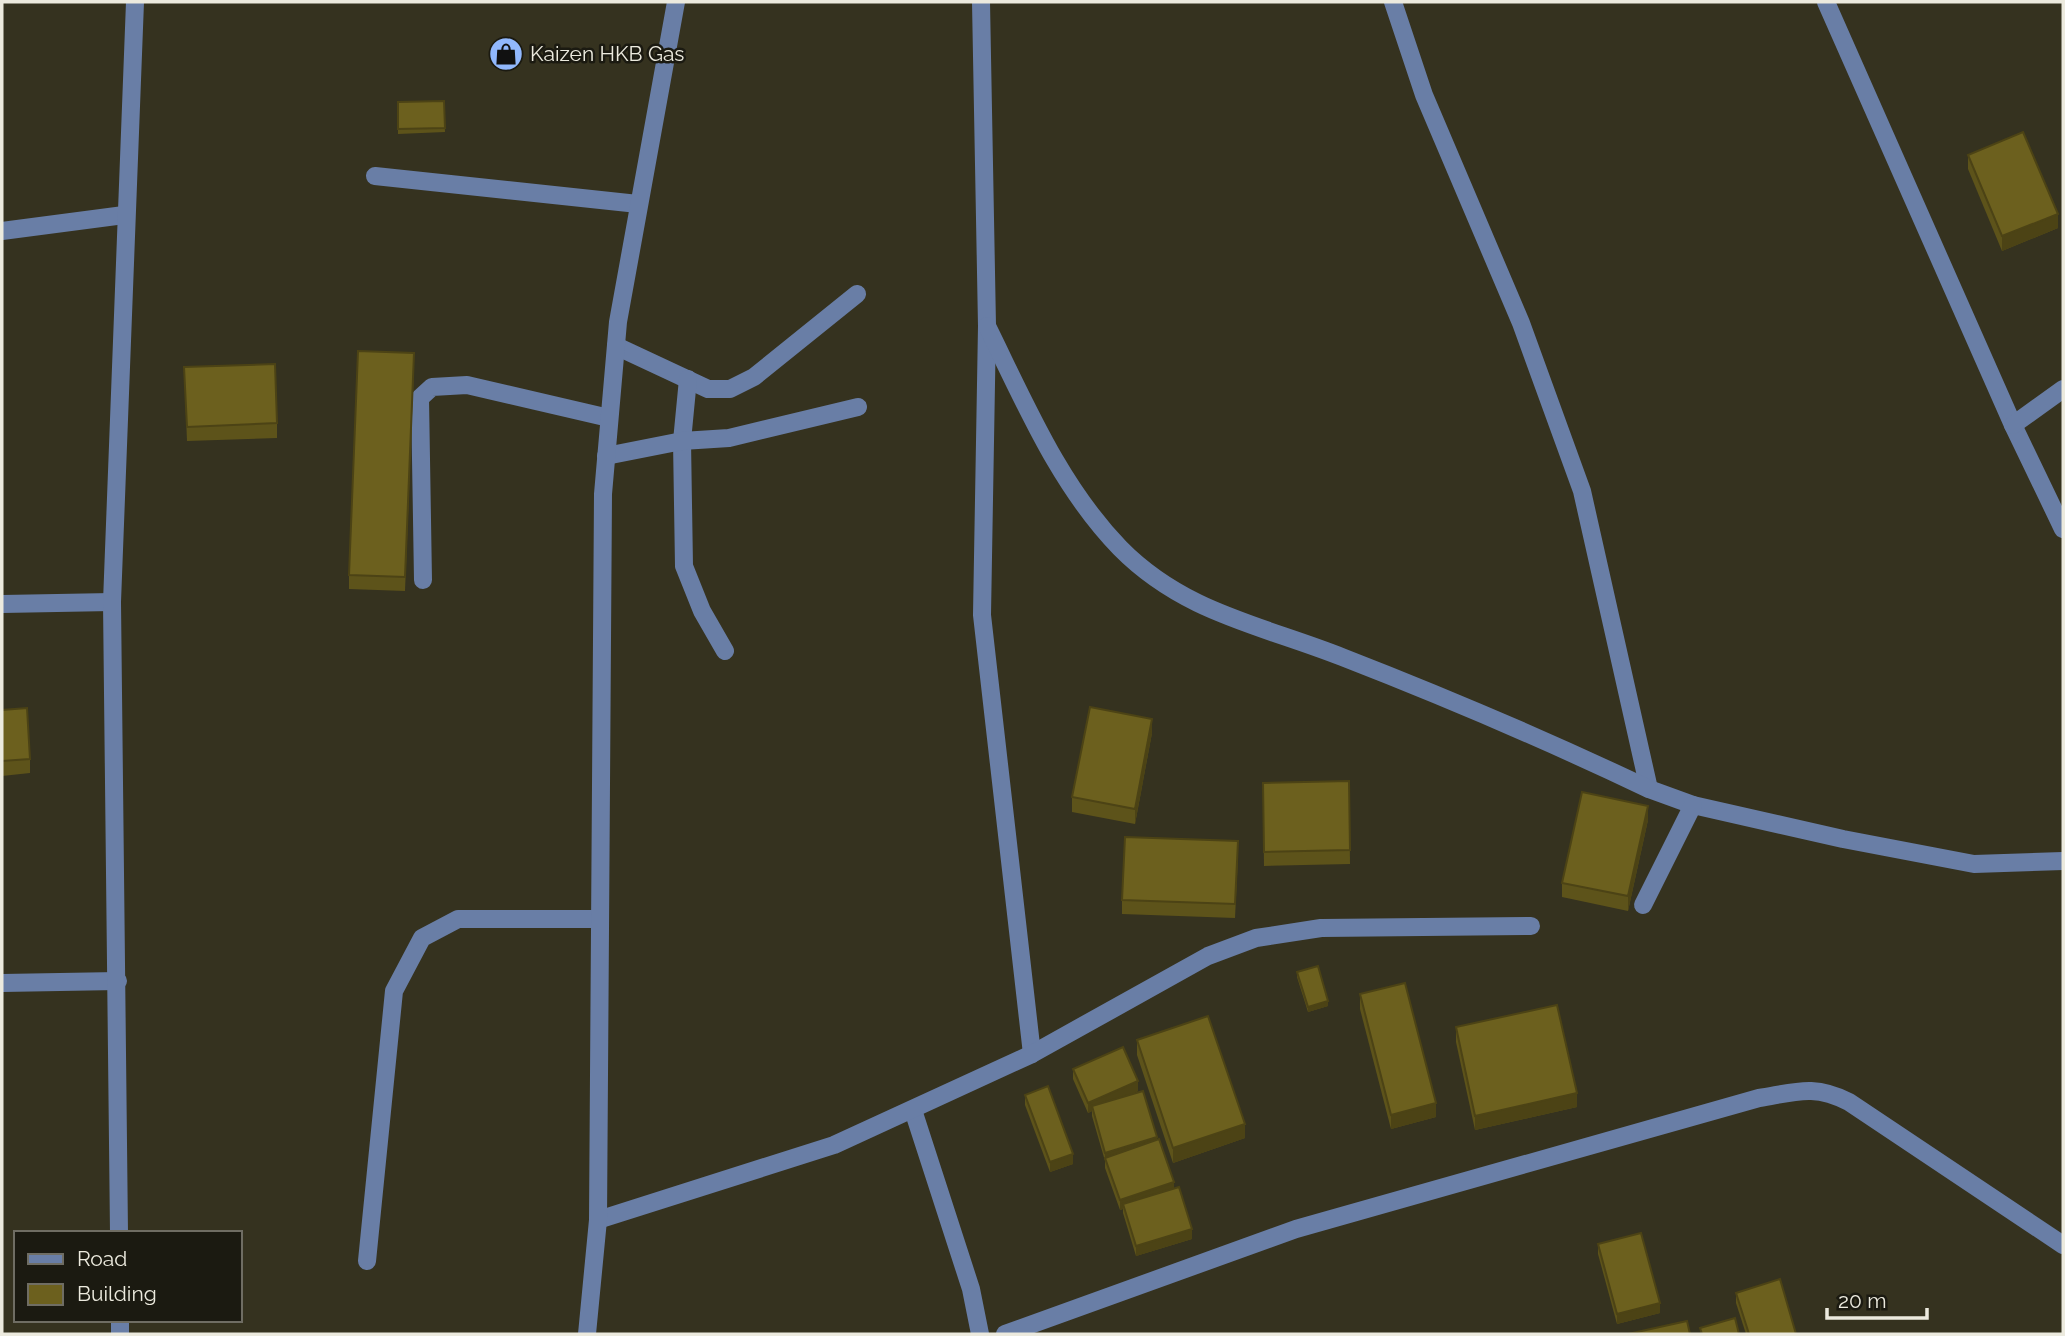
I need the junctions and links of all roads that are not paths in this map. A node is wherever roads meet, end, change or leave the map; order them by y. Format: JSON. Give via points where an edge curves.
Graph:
{"nodes":[{"id":1,"x":135,"y":2,"type":"edge"},
{"id":2,"x":676,"y":2,"type":"edge"},
{"id":3,"x":981,"y":2,"type":"edge"},
{"id":4,"x":1393,"y":2,"type":"edge"},
{"id":5,"x":1826,"y":2,"type":"edge"},
{"id":6,"x":375,"y":176,"type":"dead end"},
{"id":7,"x":638,"y":204,"type":"junction"},
{"id":8,"x":124,"y":215,"type":"junction"},
{"id":9,"x":2,"y":230,"type":"edge"},
{"id":10,"x":857,"y":294,"type":"dead end"},
{"id":11,"x":987,"y":326,"type":"junction"},
{"id":12,"x":616,"y":346,"type":"junction"},
{"id":13,"x":688,"y":379,"type":"junction"},
{"id":14,"x":2063,"y":389,"type":"edge"},
{"id":15,"x":858,"y":407,"type":"dead end"},
{"id":16,"x":609,"y":418,"type":"junction"},
{"id":17,"x":2012,"y":425,"type":"junction"},
{"id":18,"x":682,"y":442,"type":"junction"},
{"id":19,"x":606,"y":456,"type":"junction"},
{"id":20,"x":2063,"y":528,"type":"edge"},
{"id":21,"x":423,"y":580,"type":"dead end"},
{"id":22,"x":112,"y":602,"type":"junction"},
{"id":23,"x":2,"y":604,"type":"edge"},
{"id":24,"x":725,"y":651,"type":"dead end"},
{"id":25,"x":1649,"y":789,"type":"junction"},
{"id":26,"x":1693,"y":805,"type":"junction"},
{"id":27,"x":2063,"y":861,"type":"edge"},
{"id":28,"x":1643,"y":905,"type":"dead end"},
{"id":29,"x":600,"y":919,"type":"junction"},
{"id":30,"x":1531,"y":926,"type":"dead end"},
{"id":31,"x":118,"y":981,"type":"junction"},
{"id":32,"x":2,"y":983,"type":"edge"},
{"id":33,"x":1032,"y":1054,"type":"junction"},
{"id":34,"x":913,"y":1110,"type":"junction"},
{"id":35,"x":598,"y":1220,"type":"junction"},
{"id":36,"x":120,"y":1231,"type":"edge"},
{"id":37,"x":2063,"y":1245,"type":"edge"},
{"id":38,"x":367,"y":1261,"type":"dead end"},
{"id":39,"x":587,"y":1334,"type":"edge"},
{"id":40,"x":980,"y":1334,"type":"edge"},
{"id":41,"x":1005,"y":1334,"type":"edge"}],
"edges":[{"from":1,"to":8,"type":"street"},
{"from":2,"to":7,"type":"street"},
{"from":3,"to":11,"type":"street"},
{"from":4,"to":25,"type":"street","via":[[1424,95],[1521,324],[1582,491]]},
{"from":5,"to":17,"type":"street"},
{"from":6,"to":7,"type":"street"},
{"from":7,"to":12,"type":"street"},
{"from":8,"to":9,"type":"street"},
{"from":8,"to":22,"type":"street"},
{"from":10,"to":13,"type":"street","via":[[754,377],[730,390],[708,389]]},
{"from":11,"to":25,"type":"street","via":[[1059,471],[1121,548],[1181,596],[1250,626],[1341,656]]},
{"from":11,"to":33,"type":"street","via":[[982,615]]},
{"from":12,"to":13,"type":"street"},
{"from":12,"to":16,"type":"street"},
{"from":13,"to":18,"type":"street"},
{"from":14,"to":17,"type":"street"},
{"from":15,"to":18,"type":"street","via":[[729,438]]},
{"from":16,"to":19,"type":"street"},
{"from":16,"to":21,"type":"street","via":[[467,385],[432,387],[426,392],[420,398]]},
{"from":17,"to":20,"type":"street"},
{"from":18,"to":19,"type":"street"},
{"from":18,"to":24,"type":"street","via":[[684,566]]},
{"from":19,"to":29,"type":"street","via":[[601,568]]},
{"from":22,"to":23,"type":"street"},
{"from":22,"to":31,"type":"street"},
{"from":25,"to":26,"type":"street"},
{"from":26,"to":27,"type":"street","via":[[1974,864]]},
{"from":26,"to":28,"type":"street"},
{"from":29,"to":35,"type":"street"},
{"from":29,"to":38,"type":"street","via":[[458,919],[422,938],[394,991]]},
{"from":30,"to":33,"type":"street","via":[[1321,928],[1256,938],[1208,956]]},
{"from":31,"to":32,"type":"street"},
{"from":31,"to":36,"type":"street"},
{"from":33,"to":34,"type":"street"},
{"from":34,"to":35,"type":"street","via":[[834,1145]]},
{"from":34,"to":40,"type":"street","via":[[971,1289]]},
{"from":35,"to":39,"type":"street"},
{"from":37,"to":41,"type":"street","via":[[1849,1102],[1828,1091],[1803,1090],[1296,1229]]}]}
